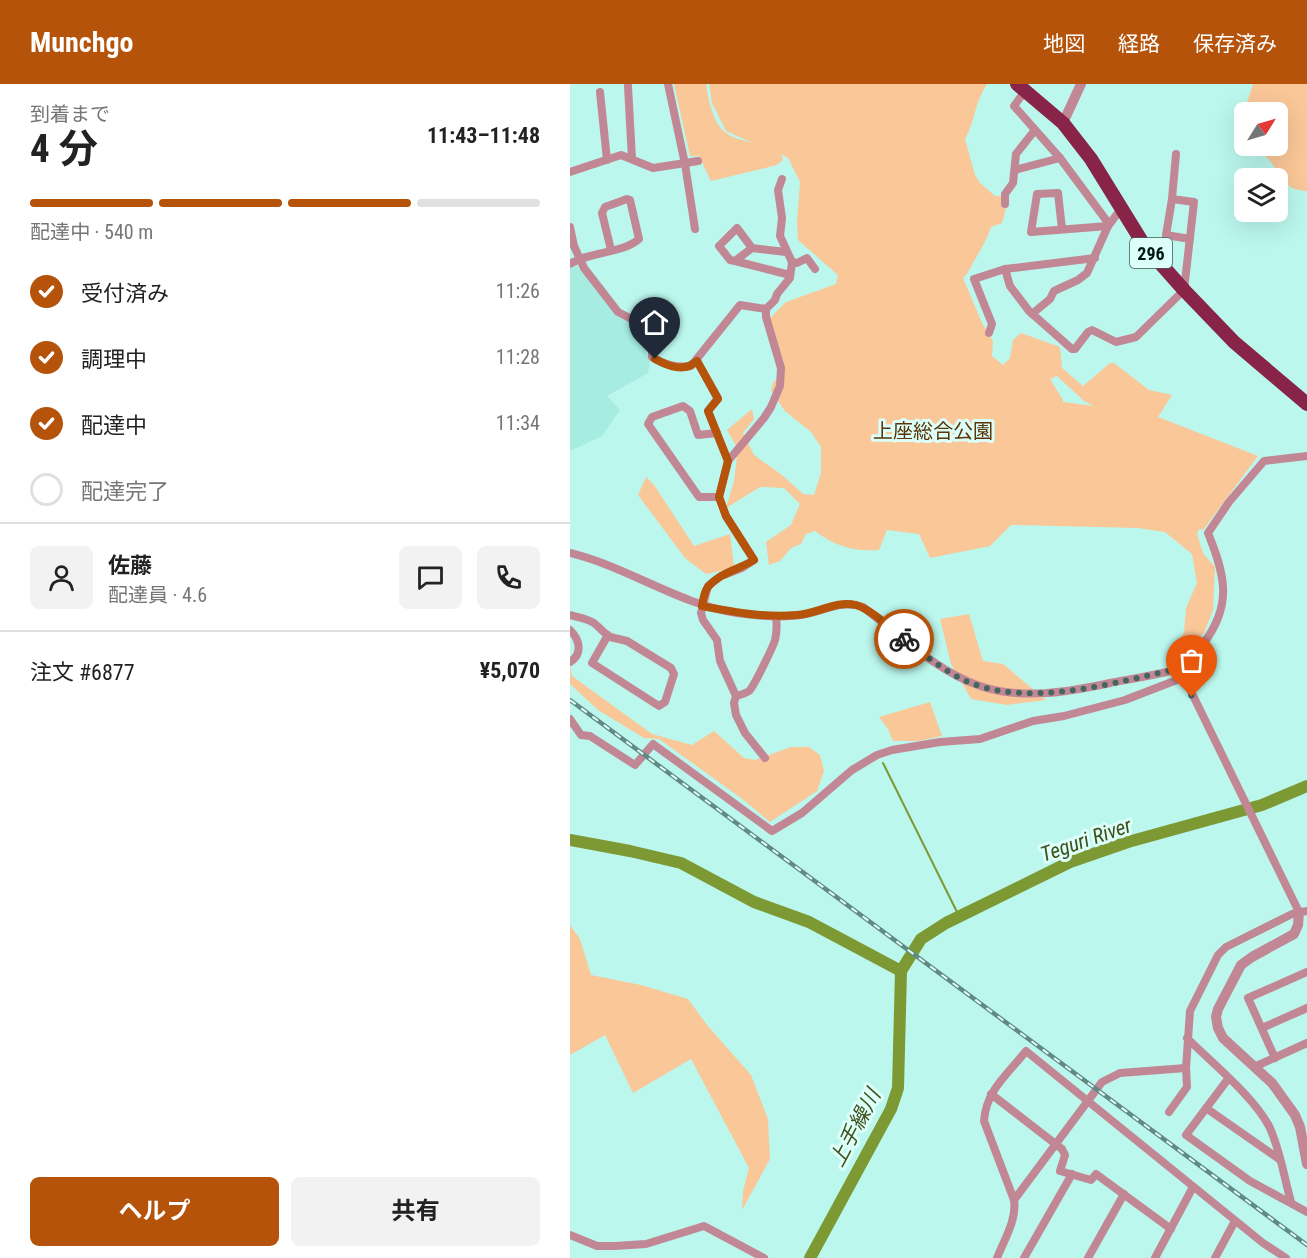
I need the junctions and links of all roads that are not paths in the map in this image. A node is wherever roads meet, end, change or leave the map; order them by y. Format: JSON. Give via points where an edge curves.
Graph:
{"nodes":[{"id":1,"x":668,"y":84,"type":"edge"},
{"id":2,"x":1081,"y":84,"type":"edge"},
{"id":3,"x":628,"y":86,"type":"dead end"},
{"id":4,"x":1021,"y":88,"type":"edge"},
{"id":5,"x":600,"y":92,"type":"dead end"},
{"id":6,"x":1062,"y":123,"type":"junction"},
{"id":7,"x":1035,"y":130,"type":"junction"},
{"id":8,"x":1176,"y":154,"type":"dead end"},
{"id":9,"x":1060,"y":158,"type":"junction"},
{"id":10,"x":632,"y":159,"type":"junction"},
{"id":11,"x":607,"y":160,"type":"junction"},
{"id":12,"x":698,"y":161,"type":"dead end"},
{"id":13,"x":685,"y":164,"type":"junction"},
{"id":14,"x":1015,"y":170,"type":"junction"},
{"id":15,"x":570,"y":172,"type":"edge"},
{"id":16,"x":782,"y":179,"type":"dead end"},
{"id":17,"x":1172,"y":199,"type":"junction"},
{"id":18,"x":1005,"y":204,"type":"dead end"},
{"id":19,"x":1121,"y":209,"type":"junction"},
{"id":20,"x":1109,"y":225,"type":"junction"},
{"id":21,"x":570,"y":227,"type":"edge"},
{"id":22,"x":695,"y":229,"type":"dead end"},
{"id":23,"x":1062,"y":230,"type":"junction"},
{"id":24,"x":1190,"y":239,"type":"junction"},
{"id":25,"x":752,"y":248,"type":"junction"},
{"id":26,"x":611,"y":250,"type":"junction"},
{"id":27,"x":786,"y":252,"type":"junction"},
{"id":28,"x":579,"y":258,"type":"junction"},
{"id":29,"x":1095,"y":258,"type":"junction"},
{"id":30,"x":735,"y":261,"type":"junction"},
{"id":31,"x":792,"y":262,"type":"junction"},
{"id":32,"x":570,"y":264,"type":"edge"},
{"id":33,"x":815,"y":269,"type":"dead end"},
{"id":34,"x":1005,"y":269,"type":"junction"},
{"id":35,"x":790,"y":275,"type":"junction"},
{"id":36,"x":1184,"y":290,"type":"junction"},
{"id":37,"x":766,"y":309,"type":"junction"},
{"id":38,"x":1032,"y":314,"type":"junction"},
{"id":39,"x":989,"y":333,"type":"dead end"},
{"id":40,"x":697,"y":361,"type":"junction"},
{"id":41,"x":1307,"y":404,"type":"edge"},
{"id":42,"x":717,"y":433,"type":"junction"},
{"id":43,"x":1307,"y":456,"type":"edge"},
{"id":44,"x":728,"y":461,"type":"junction"},
{"id":45,"x":719,"y":497,"type":"junction"},
{"id":46,"x":570,"y":553,"type":"edge"},
{"id":47,"x":702,"y":606,"type":"junction"},
{"id":48,"x":570,"y":615,"type":"edge"},
{"id":49,"x":776,"y":616,"type":"junction"},
{"id":50,"x":570,"y":630,"type":"edge"},
{"id":51,"x":608,"y":635,"type":"junction"},
{"id":52,"x":570,"y":662,"type":"edge"},
{"id":53,"x":1181,"y":668,"type":"junction"},
{"id":54,"x":1182,"y":678,"type":"junction"},
{"id":55,"x":736,"y":696,"type":"junction"},
{"id":56,"x":570,"y":720,"type":"edge"},
{"id":57,"x":765,"y":758,"type":"dead end"},
{"id":58,"x":1303,"y":912,"type":"edge"},
{"id":59,"x":1307,"y":972,"type":"edge"},
{"id":60,"x":1307,"y":1008,"type":"edge"},
{"id":61,"x":1262,"y":1028,"type":"junction"},
{"id":62,"x":1187,"y":1038,"type":"junction"},
{"id":63,"x":1307,"y":1043,"type":"edge"},
{"id":64,"x":1275,"y":1058,"type":"junction"},
{"id":65,"x":1254,"y":1067,"type":"junction"},
{"id":66,"x":1186,"y":1068,"type":"junction"},
{"id":67,"x":1228,"y":1079,"type":"junction"},
{"id":68,"x":992,"y":1094,"type":"junction"},
{"id":69,"x":1087,"y":1101,"type":"junction"},
{"id":70,"x":1206,"y":1108,"type":"junction"},
{"id":71,"x":1169,"y":1112,"type":"dead end"},
{"id":72,"x":1055,"y":1144,"type":"junction"},
{"id":73,"x":1279,"y":1159,"type":"junction"},
{"id":74,"x":1307,"y":1161,"type":"edge"},
{"id":75,"x":1072,"y":1174,"type":"junction"},
{"id":76,"x":1193,"y":1187,"type":"junction"},
{"id":77,"x":1124,"y":1194,"type":"junction"},
{"id":78,"x":1014,"y":1200,"type":"junction"},
{"id":79,"x":1291,"y":1202,"type":"junction"},
{"id":80,"x":1307,"y":1212,"type":"edge"},
{"id":81,"x":1235,"y":1221,"type":"junction"},
{"id":82,"x":1171,"y":1229,"type":"junction"},
{"id":83,"x":570,"y":1235,"type":"edge"},
{"id":84,"x":1026,"y":1255,"type":"edge"},
{"id":85,"x":764,"y":1258,"type":"edge"},
{"id":86,"x":997,"y":1258,"type":"edge"},
{"id":87,"x":1035,"y":1258,"type":"edge"},
{"id":88,"x":1088,"y":1258,"type":"edge"},
{"id":89,"x":1155,"y":1258,"type":"edge"},
{"id":90,"x":1215,"y":1258,"type":"edge"},
{"id":91,"x":1286,"y":1258,"type":"edge"}],
"edges":[{"from":1,"to":13,"type":"street"},
{"from":2,"to":6,"type":"street"},
{"from":3,"to":10,"type":"street"},
{"from":4,"to":6,"type":"highway","number":"296"},
{"from":4,"to":7,"type":"street","via":[[1014,106]]},
{"from":5,"to":11,"type":"street"},
{"from":6,"to":19,"type":"highway","number":"296","via":[[1091,159]]},
{"from":7,"to":9,"type":"street"},
{"from":7,"to":14,"type":"street","via":[[1016,154]]},
{"from":8,"to":17,"type":"street"},
{"from":9,"to":14,"type":"street"},
{"from":9,"to":20,"type":"street"},
{"from":10,"to":11,"type":"street","via":[[621,155]]},
{"from":10,"to":13,"type":"street","via":[[653,168]]},
{"from":11,"to":15,"type":"street"},
{"from":12,"to":13,"type":"street"},
{"from":13,"to":22,"type":"street"},
{"from":14,"to":18,"type":"street"},
{"from":16,"to":27,"type":"street","via":[[778,190],[780,236]]},
{"from":17,"to":24,"type":"street","via":[[1194,201]]},
{"from":17,"to":24,"type":"street","via":[[1166,235]]},
{"from":19,"to":20,"type":"street"},
{"from":19,"to":36,"type":"highway","number":"296","via":[[1144,245]]},
{"from":20,"to":23,"type":"street"},
{"from":20,"to":29,"type":"street"},
{"from":21,"to":28,"type":"street"},
{"from":23,"to":23,"type":"street","via":[[1032,232],[1037,194],[1058,194]]},
{"from":24,"to":36,"type":"street"},
{"from":25,"to":27,"type":"street"},
{"from":25,"to":30,"type":"street"},
{"from":25,"to":30,"type":"street","via":[[737,228],[718,246]]},
{"from":26,"to":26,"type":"street","via":[[602,213],[605,207],[630,200],[639,239]]},
{"from":26,"to":28,"type":"street"},
{"from":27,"to":31,"type":"street"},
{"from":28,"to":32,"type":"street"},
{"from":28,"to":40,"type":"street","via":[[618,312],[652,331],[652,357],[681,368]]},
{"from":29,"to":34,"type":"street"},
{"from":29,"to":38,"type":"street","via":[[1087,273],[1054,291]]},
{"from":30,"to":35,"type":"street"},
{"from":31,"to":33,"type":"street","via":[[807,258]]},
{"from":31,"to":35,"type":"street"},
{"from":34,"to":38,"type":"street","via":[[1010,286]]},
{"from":34,"to":39,"type":"street","via":[[974,279],[992,324]]},
{"from":35,"to":37,"type":"street"},
{"from":36,"to":38,"type":"street","via":[[1136,337],[1116,342],[1092,330],[1075,349]]},
{"from":36,"to":41,"type":"highway","number":"296","via":[[1234,342]]},
{"from":37,"to":40,"type":"street","via":[[740,305]]},
{"from":37,"to":44,"type":"street","via":[[781,368],[780,386],[764,418]]},
{"from":40,"to":42,"type":"street","via":[[718,399],[708,411]]},
{"from":42,"to":44,"type":"street"},
{"from":42,"to":45,"type":"street","via":[[698,435],[690,411],[683,406],[652,417],[648,424],[699,497]]},
{"from":43,"to":53,"type":"street","via":[[1264,460],[1209,532],[1221,568],[1221,615]]},
{"from":44,"to":45,"type":"street"},
{"from":45,"to":47,"type":"street","via":[[726,516],[754,560],[708,586]]},
{"from":46,"to":47,"type":"street","via":[[599,561]]},
{"from":47,"to":49,"type":"street"},
{"from":47,"to":55,"type":"street","via":[[703,620],[717,640],[720,661]]},
{"from":48,"to":51,"type":"street","via":[[593,622]]},
{"from":49,"to":53,"type":"street","via":[[801,615],[837,605],[863,607],[942,668],[981,687],[1010,692],[1064,692]]},
{"from":49,"to":55,"type":"street","via":[[777,629],[770,653],[750,690]]},
{"from":50,"to":52,"type":"street","via":[[579,646]]},
{"from":51,"to":51,"type":"street","via":[[627,641],[671,668],[674,674],[665,702],[659,706],[592,663]]},
{"from":53,"to":54,"type":"street"},
{"from":54,"to":56,"type":"street","via":[[1125,700],[1033,721],[980,739],[930,743],[877,755],[852,770],[802,813],[772,831],[653,744],[635,765],[590,736],[581,735]]},
{"from":54,"to":58,"type":"street"},
{"from":55,"to":57,"type":"street","via":[[736,715]]},
{"from":58,"to":62,"type":"street","via":[[1226,947],[1218,955],[1190,1011]]},
{"from":58,"to":65,"type":"street","via":[[1294,934],[1241,965],[1218,1009],[1216,1017],[1223,1038]]},
{"from":59,"to":61,"type":"street","via":[[1248,998]]},
{"from":60,"to":61,"type":"street"},
{"from":61,"to":64,"type":"street"},
{"from":62,"to":66,"type":"street"},
{"from":62,"to":67,"type":"street"},
{"from":63,"to":64,"type":"street"},
{"from":64,"to":65,"type":"street"},
{"from":65,"to":74,"type":"street","via":[[1272,1083],[1294,1115]]},
{"from":66,"to":69,"type":"street","via":[[1113,1075]]},
{"from":66,"to":71,"type":"street","via":[[1187,1087]]},
{"from":67,"to":70,"type":"street"},
{"from":67,"to":73,"type":"street","via":[[1259,1110]]},
{"from":68,"to":69,"type":"street","via":[[1026,1051]]},
{"from":68,"to":72,"type":"street"},
{"from":68,"to":78,"type":"street","via":[[984,1121]]},
{"from":69,"to":72,"type":"street"},
{"from":69,"to":76,"type":"street"},
{"from":70,"to":73,"type":"street"},
{"from":70,"to":79,"type":"street","via":[[1187,1137],[1258,1186]]},
{"from":72,"to":75,"type":"street","via":[[1065,1155],[1059,1171]]},
{"from":72,"to":78,"type":"street"},
{"from":73,"to":79,"type":"street"},
{"from":75,"to":77,"type":"street","via":[[1091,1180],[1096,1174]]},
{"from":75,"to":84,"type":"street"},
{"from":76,"to":81,"type":"street"},
{"from":76,"to":82,"type":"street"},
{"from":77,"to":82,"type":"street"},
{"from":77,"to":88,"type":"street"},
{"from":78,"to":86,"type":"street","via":[[1014,1217]]},
{"from":79,"to":80,"type":"street"},
{"from":81,"to":90,"type":"street"},
{"from":81,"to":91,"type":"street"},
{"from":82,"to":89,"type":"street"},
{"from":83,"to":85,"type":"street","via":[[597,1246],[646,1244],[704,1226]]},
{"from":84,"to":87,"type":"street"}]}
